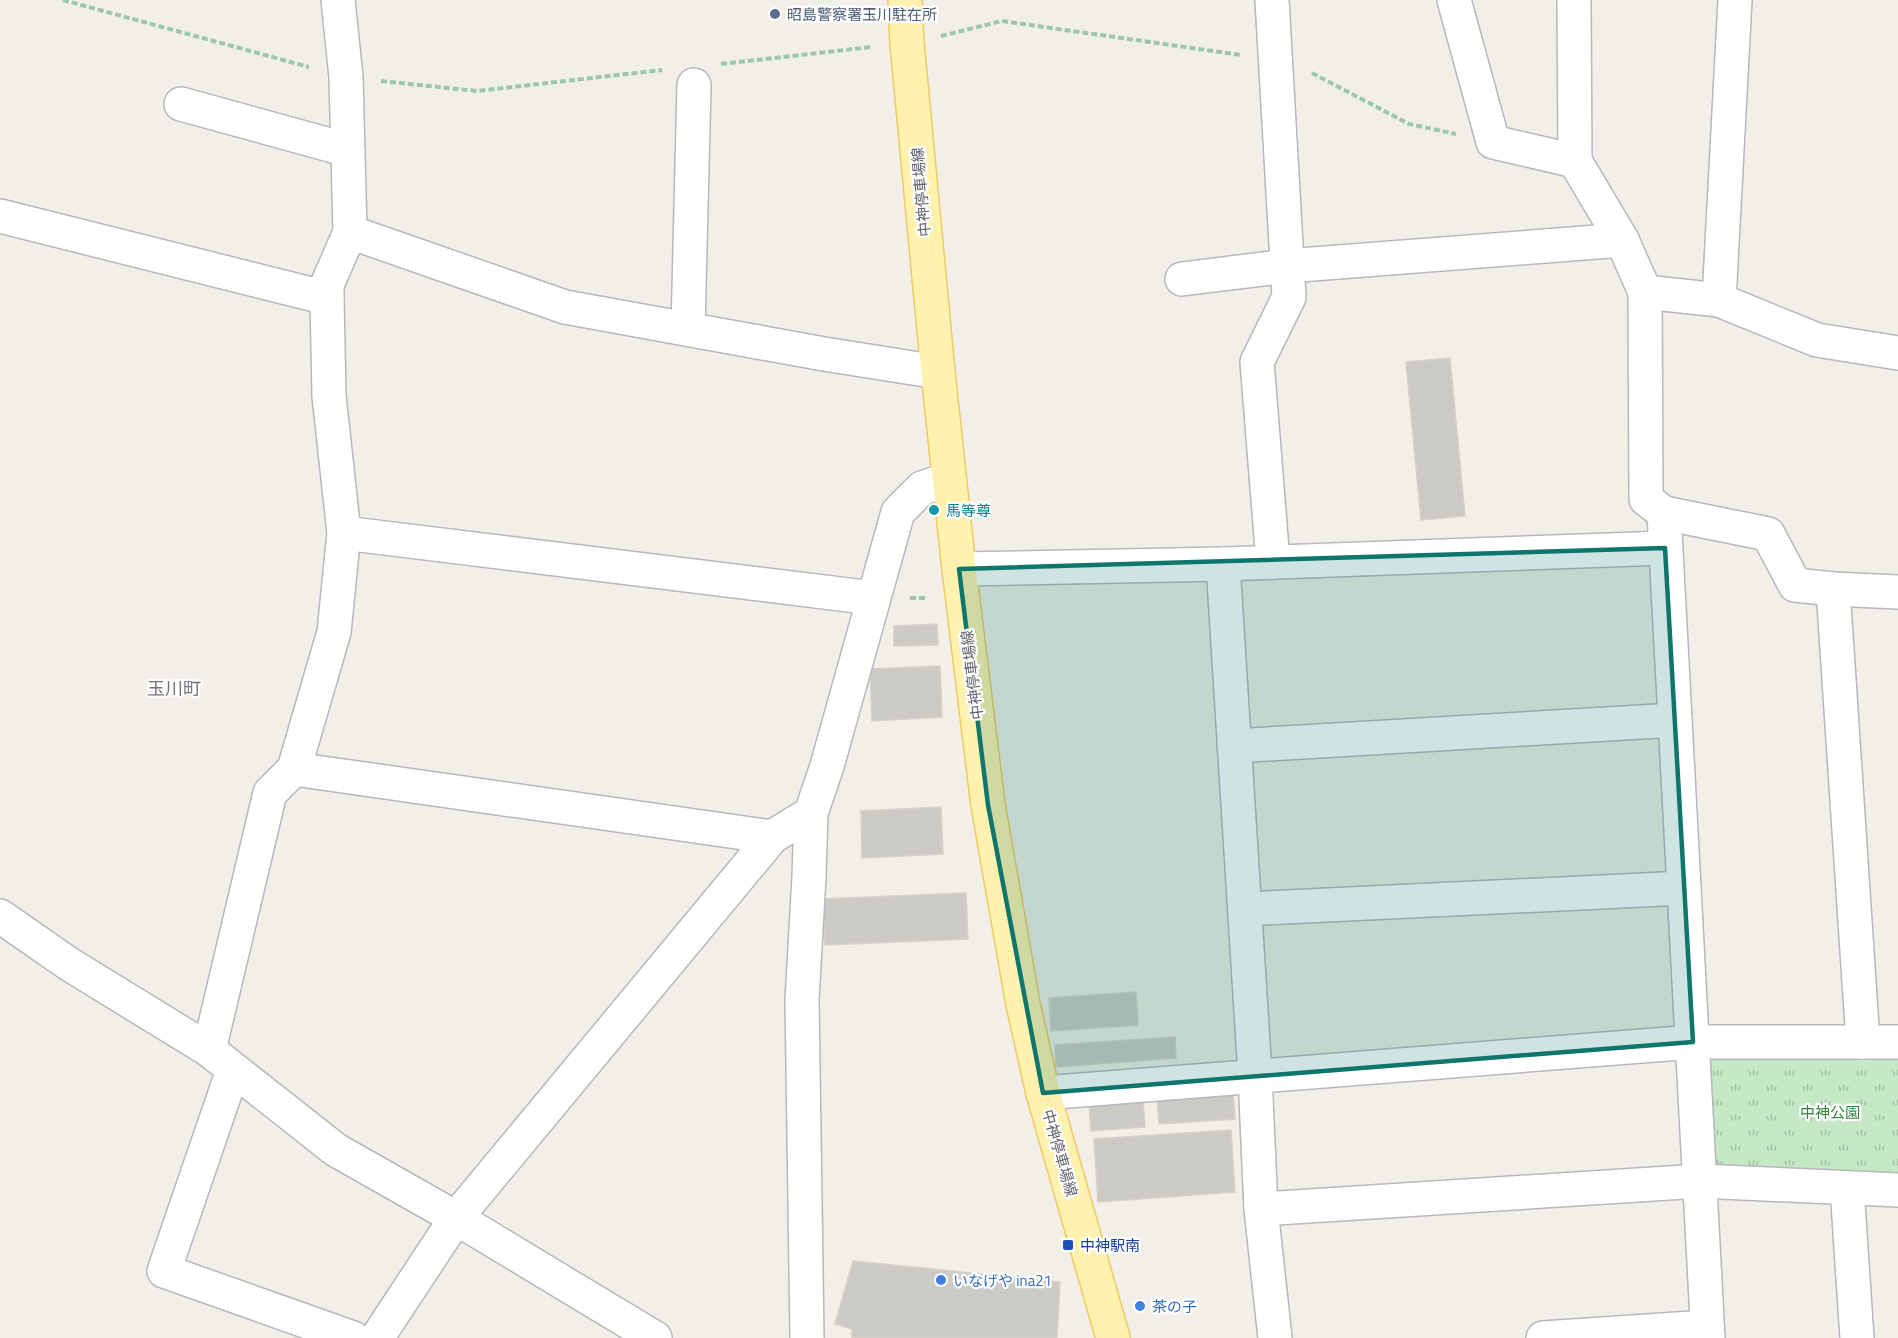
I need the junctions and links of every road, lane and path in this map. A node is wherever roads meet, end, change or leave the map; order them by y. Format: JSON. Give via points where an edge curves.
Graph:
{"nodes":[{"id":1,"x":63,"y":0,"type":"edge"},
{"id":2,"x":338,"y":0,"type":"edge"},
{"id":3,"x":905,"y":0,"type":"edge"},
{"id":4,"x":1272,"y":0,"type":"edge"},
{"id":5,"x":1454,"y":0,"type":"edge"},
{"id":6,"x":1574,"y":0,"type":"edge"},
{"id":7,"x":1735,"y":0,"type":"edge"},
{"id":8,"x":907,"y":43,"type":"junction"},
{"id":9,"x":1275,"y":60,"type":"junction"},
{"id":10,"x":663,"y":70,"type":"dead end"},
{"id":11,"x":702,"y":75,"type":"joint"},
{"id":12,"x":346,"y":77,"type":"junction"},
{"id":13,"x":181,"y":104,"type":"dead end"},
{"id":14,"x":1493,"y":142,"type":"junction"},
{"id":15,"x":348,"y":150,"type":"junction"},
{"id":16,"x":1575,"y":161,"type":"junction"},
{"id":17,"x":0,"y":216,"type":"edge"},
{"id":18,"x":350,"y":232,"type":"junction"},
{"id":19,"x":1622,"y":240,"type":"junction"},
{"id":20,"x":1287,"y":266,"type":"junction"},
{"id":21,"x":1182,"y":279,"type":"dead end"},
{"id":22,"x":1645,"y":291,"type":"junction"},
{"id":23,"x":327,"y":298,"type":"junction"},
{"id":24,"x":1719,"y":300,"type":"junction"},
{"id":25,"x":688,"y":329,"type":"junction"},
{"id":26,"x":1897,"y":347,"type":"edge"},
{"id":27,"x":938,"y":372,"type":"junction"},
{"id":28,"x":949,"y":478,"type":"junction"},
{"id":29,"x":1664,"y":513,"type":"junction"},
{"id":30,"x":344,"y":533,"type":"junction"},
{"id":31,"x":1665,"y":548,"type":"junction"},
{"id":32,"x":1273,"y":561,"type":"junction"},
{"id":33,"x":1223,"y":564,"type":"junction"},
{"id":34,"x":961,"y":584,"type":"junction"},
{"id":35,"x":1833,"y":589,"type":"junction"},
{"id":36,"x":1898,"y":592,"type":"edge"},
{"id":37,"x":873,"y":598,"type":"junction"},
{"id":38,"x":1675,"y":720,"type":"junction"},
{"id":39,"x":1234,"y":746,"type":"junction"},
{"id":40,"x":294,"y":769,"type":"junction"},
{"id":41,"x":811,"y":813,"type":"junction"},
{"id":42,"x":772,"y":837,"type":"junction"},
{"id":43,"x":1684,"y":888,"type":"junction"},
{"id":44,"x":1245,"y":909,"type":"junction"},
{"id":45,"x":0,"y":916,"type":"edge"},
{"id":46,"x":1693,"y":1042,"type":"junction"},
{"id":47,"x":1863,"y":1042,"type":"junction"},
{"id":48,"x":1898,"y":1042,"type":"edge"},
{"id":49,"x":221,"y":1060,"type":"junction"},
{"id":50,"x":1255,"y":1075,"type":"junction"},
{"id":51,"x":1043,"y":1093,"type":"junction"},
{"id":52,"x":1700,"y":1181,"type":"junction"},
{"id":53,"x":1847,"y":1188,"type":"junction"},
{"id":54,"x":1898,"y":1190,"type":"edge"},
{"id":55,"x":1261,"y":1209,"type":"junction"},
{"id":56,"x":456,"y":1218,"type":"junction"},
{"id":57,"x":1707,"y":1333,"type":"edge"},
{"id":58,"x":353,"y":1338,"type":"edge"},
{"id":59,"x":376,"y":1338,"type":"edge"},
{"id":60,"x":655,"y":1338,"type":"edge"},
{"id":61,"x":807,"y":1338,"type":"edge"},
{"id":62,"x":1113,"y":1338,"type":"edge"},
{"id":63,"x":1275,"y":1338,"type":"edge"},
{"id":64,"x":1543,"y":1338,"type":"edge"},
{"id":65,"x":1857,"y":1338,"type":"edge"}],
"edges":[{"from":1,"to":12,"type":"path"},
{"from":2,"to":12,"type":"street"},
{"from":3,"to":8,"type":"main road","name":"中神停車場線"},
{"from":4,"to":9,"type":"street"},
{"from":5,"to":14,"type":"street"},
{"from":6,"to":16,"type":"street"},
{"from":7,"to":24,"type":"street"},
{"from":8,"to":9,"type":"path","via":[[1002,21]]},
{"from":8,"to":11,"type":"path"},
{"from":8,"to":27,"type":"main road","name":"中神停車場線"},
{"from":9,"to":14,"type":"path","via":[[1306,70],[1408,124]]},
{"from":9,"to":20,"type":"street"},
{"from":10,"to":12,"type":"path","via":[[477,91]]},
{"from":11,"to":25,"type":"street"},
{"from":12,"to":15,"type":"street"},
{"from":13,"to":15,"type":"street"},
{"from":14,"to":16,"type":"street"},
{"from":15,"to":18,"type":"street"},
{"from":16,"to":19,"type":"street"},
{"from":17,"to":23,"type":"street"},
{"from":18,"to":23,"type":"street","via":[[327,285]]},
{"from":18,"to":25,"type":"street","via":[[565,307]]},
{"from":19,"to":20,"type":"street"},
{"from":19,"to":22,"type":"street"},
{"from":20,"to":21,"type":"street"},
{"from":20,"to":32,"type":"street","via":[[1289,297],[1257,362]]},
{"from":22,"to":24,"type":"street"},
{"from":22,"to":29,"type":"street","via":[[1646,499]]},
{"from":23,"to":30,"type":"street","via":[[329,396]]},
{"from":24,"to":26,"type":"street","via":[[1817,340]]},
{"from":25,"to":27,"type":"street"},
{"from":27,"to":28,"type":"main road","name":"中神停車場線"},
{"from":28,"to":34,"type":"main road","name":"中神停車場線"},
{"from":28,"to":37,"type":"street","via":[[921,488],[898,512]]},
{"from":29,"to":31,"type":"street"},
{"from":29,"to":35,"type":"street","via":[[1768,534],[1795,585]]},
{"from":30,"to":37,"type":"street"},
{"from":30,"to":40,"type":"street","via":[[334,632]]},
{"from":31,"to":32,"type":"street"},
{"from":31,"to":38,"type":"street"},
{"from":32,"to":33,"type":"street"},
{"from":33,"to":34,"type":"street"},
{"from":33,"to":39,"type":"street"},
{"from":34,"to":37,"type":"path"},
{"from":34,"to":51,"type":"main road","name":"中神停車場線","via":[[988,806]]},
{"from":35,"to":36,"type":"street"},
{"from":35,"to":47,"type":"street"},
{"from":37,"to":41,"type":"street"},
{"from":38,"to":39,"type":"street"},
{"from":38,"to":43,"type":"street"},
{"from":39,"to":44,"type":"street"},
{"from":40,"to":42,"type":"street"},
{"from":40,"to":49,"type":"street","via":[[270,792]]},
{"from":41,"to":42,"type":"street"},
{"from":41,"to":61,"type":"street","via":[[802,1000]]},
{"from":42,"to":56,"type":"street"},
{"from":43,"to":44,"type":"street"},
{"from":43,"to":46,"type":"street"},
{"from":44,"to":50,"type":"street"},
{"from":45,"to":49,"type":"street"},
{"from":46,"to":47,"type":"street"},
{"from":46,"to":50,"type":"street"},
{"from":46,"to":52,"type":"street"},
{"from":47,"to":48,"type":"street"},
{"from":49,"to":56,"type":"street","via":[[336,1150]]},
{"from":49,"to":58,"type":"street","via":[[165,1271]]},
{"from":50,"to":51,"type":"street"},
{"from":50,"to":55,"type":"street"},
{"from":51,"to":62,"type":"main road","name":"中神停車場線"},
{"from":52,"to":53,"type":"street"},
{"from":52,"to":55,"type":"street"},
{"from":52,"to":57,"type":"street"},
{"from":53,"to":54,"type":"street"},
{"from":53,"to":65,"type":"street"},
{"from":55,"to":63,"type":"street"},
{"from":56,"to":59,"type":"street"},
{"from":56,"to":60,"type":"street"},
{"from":57,"to":64,"type":"street"}]}
